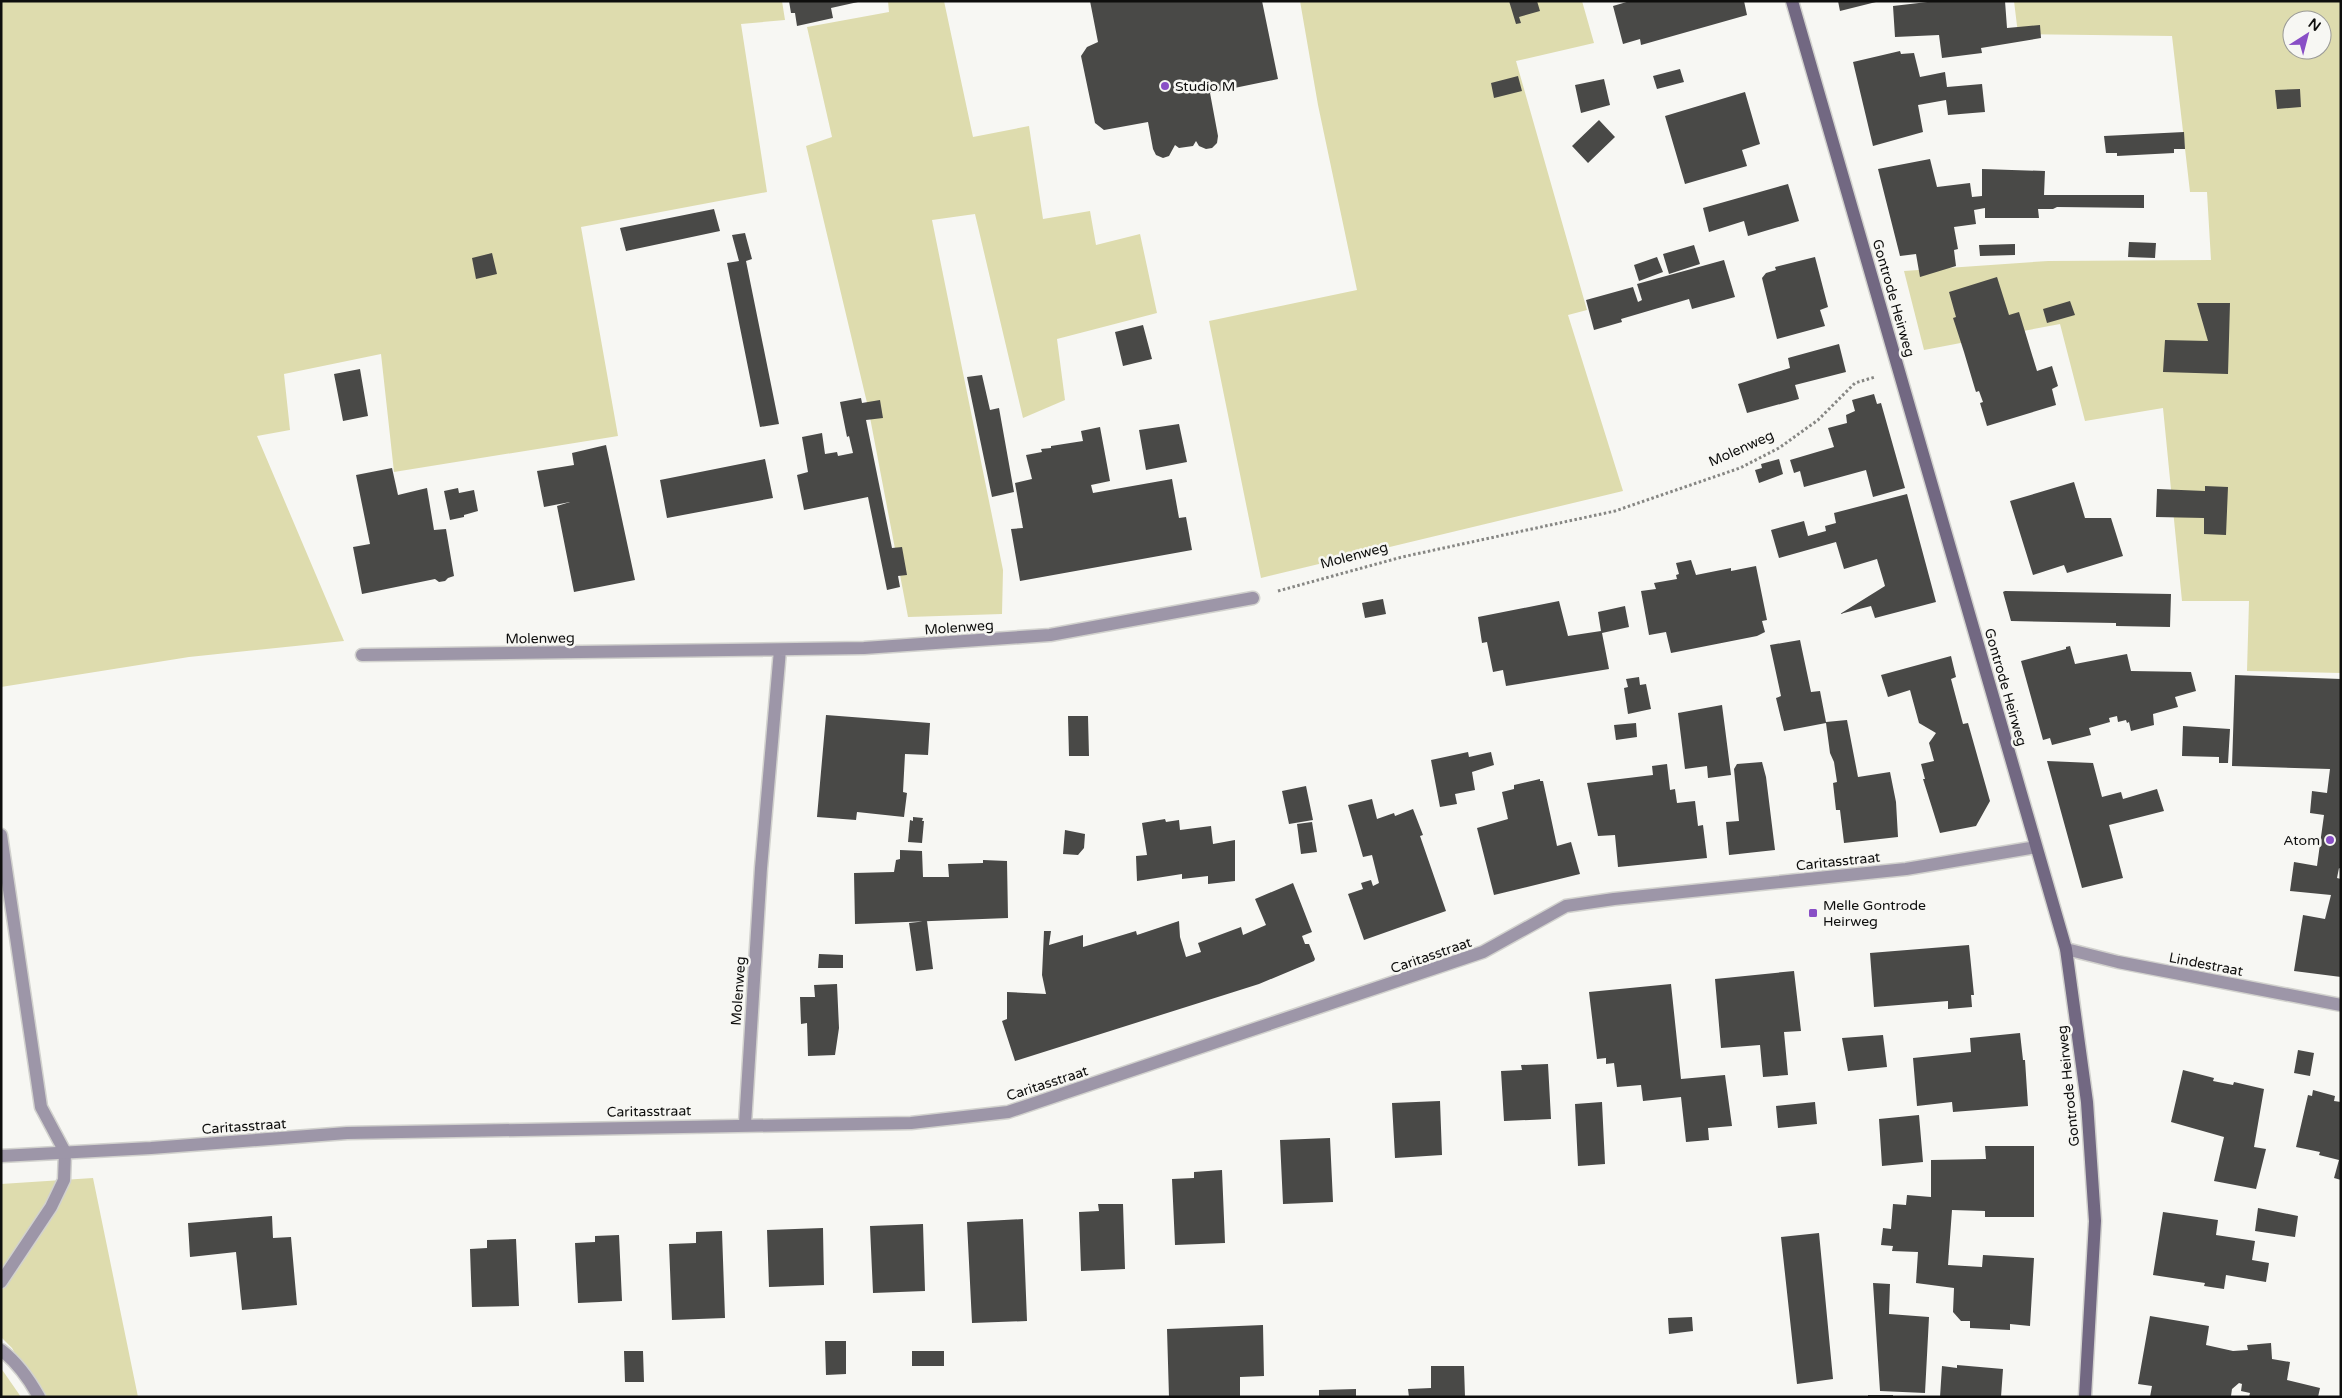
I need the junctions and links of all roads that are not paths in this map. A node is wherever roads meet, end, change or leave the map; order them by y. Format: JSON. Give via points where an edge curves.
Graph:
{"nodes":[{"id":1,"x":1792,"y":1,"type":"edge"},
{"id":2,"x":1253,"y":598,"type":"road end"},
{"id":3,"x":780,"y":650,"type":"junction"},
{"id":4,"x":362,"y":655,"type":"dead end"},
{"id":5,"x":1,"y":835,"type":"edge"},
{"id":6,"x":2036,"y":847,"type":"junction"},
{"id":7,"x":2066,"y":949,"type":"junction"},
{"id":8,"x":2341,"y":1005,"type":"edge"},
{"id":9,"x":745,"y":1124,"type":"junction"},
{"id":10,"x":65,"y":1152,"type":"junction"},
{"id":11,"x":1,"y":1156,"type":"edge"},
{"id":12,"x":1,"y":1282,"type":"edge"},
{"id":13,"x":1,"y":1350,"type":"edge"},
{"id":14,"x":39,"y":1397,"type":"edge"},
{"id":15,"x":2085,"y":1397,"type":"edge"}],
"edges":[{"from":1,"to":6,"type":"street","name":"Gontrode Heirweg"},
{"from":2,"to":3,"type":"street","name":"Molenweg","via":[[1050,635],[864,648]]},
{"from":3,"to":4,"type":"street","name":"Molenweg"},
{"from":3,"to":9,"type":"street","name":"Molenweg","via":[[761,868]]},
{"from":5,"to":10,"type":"street","via":[[41,1107]]},
{"from":6,"to":7,"type":"street","name":"Gontrode Heirweg"},
{"from":6,"to":9,"type":"street","name":"Caritasstraat","via":[[1906,869],[1566,906],[1475,955],[1008,1112],[911,1123]]},
{"from":7,"to":8,"type":"street","name":"Lindestraat"},
{"from":7,"to":15,"type":"street","name":"Gontrode Heirweg","via":[[2087,1102],[2095,1222]]},
{"from":9,"to":10,"type":"street","name":"Caritasstraat","via":[[347,1133]]},
{"from":10,"to":11,"type":"street","name":"Caritasstraat"},
{"from":10,"to":12,"type":"street","via":[[64,1180],[51,1207]]},
{"from":13,"to":14,"type":"street","via":[[14,1360]]}]}
